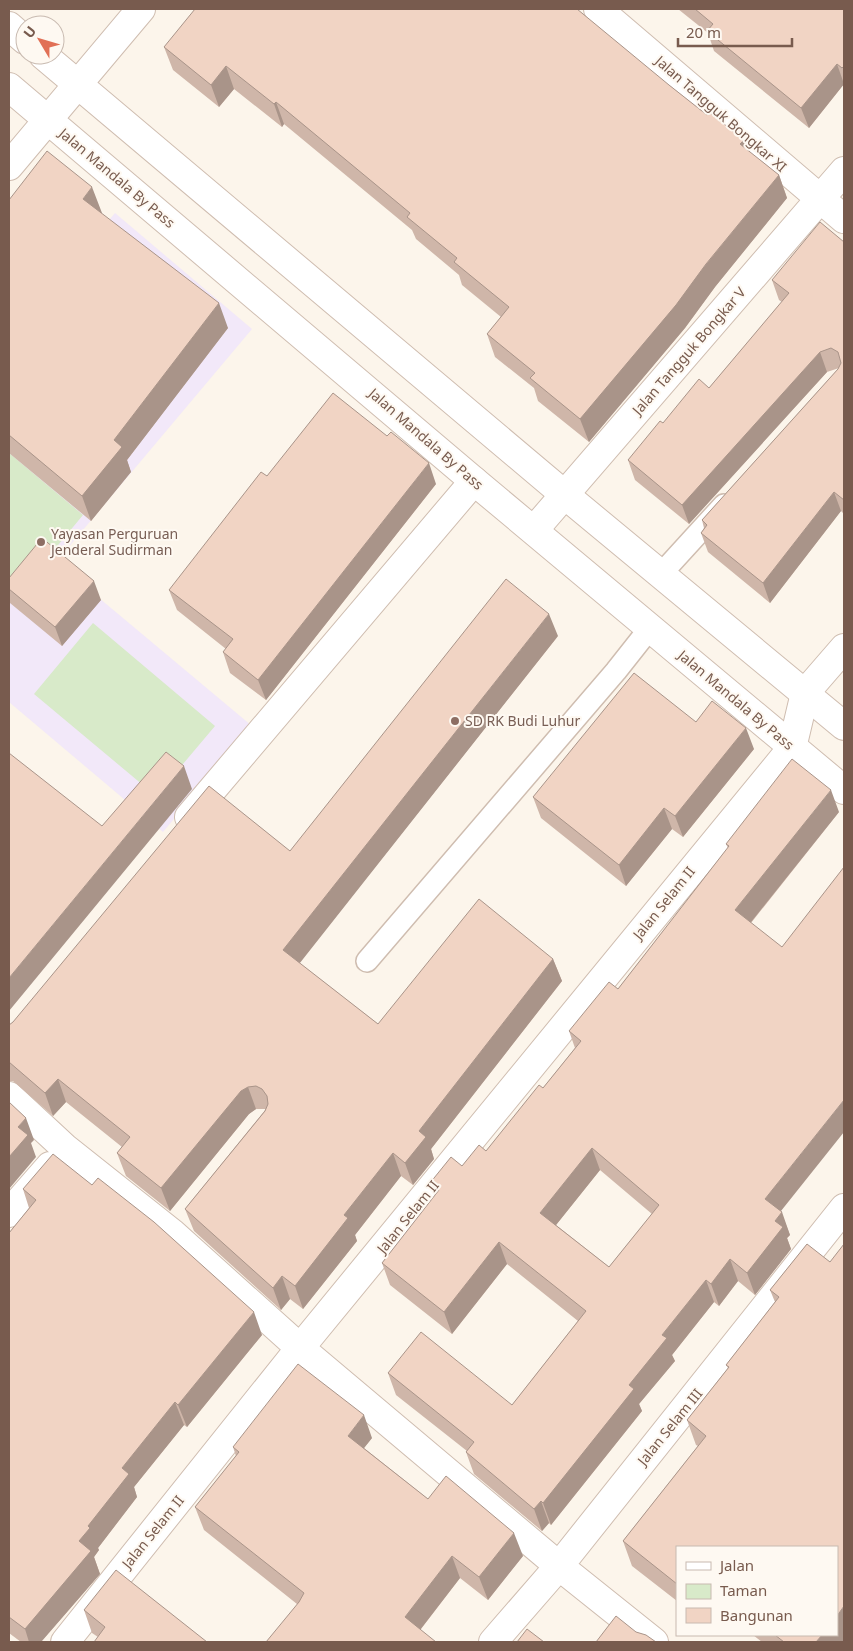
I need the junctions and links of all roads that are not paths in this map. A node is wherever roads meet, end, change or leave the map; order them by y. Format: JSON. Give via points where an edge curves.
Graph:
{"nodes":[{"id":1,"x":141,"y":9,"type":"edge"},
{"id":2,"x":598,"y":9,"type":"edge"},
{"id":3,"x":55,"y":65,"type":"edge"},
{"id":4,"x":76,"y":83,"type":"junction"},
{"id":5,"x":9,"y":87,"type":"edge"},
{"id":6,"x":47,"y":119,"type":"junction"},
{"id":7,"x":9,"y":166,"type":"edge"},
{"id":8,"x":844,"y":171,"type":"edge"},
{"id":9,"x":820,"y":199,"type":"junction"},
{"id":10,"x":844,"y":219,"type":"edge"},
{"id":11,"x":474,"y":481,"type":"junction"},
{"id":12,"x":739,"y":488,"type":"edge"},
{"id":13,"x":564,"y":495,"type":"junction"},
{"id":14,"x":534,"y":530,"type":"junction"},
{"id":15,"x":661,"y":574,"type":"junction"},
{"id":16,"x":650,"y":628,"type":"junction"},
{"id":17,"x":844,"y":648,"type":"edge"},
{"id":18,"x":805,"y":693,"type":"junction"},
{"id":19,"x":844,"y":726,"type":"edge"},
{"id":20,"x":792,"y":748,"type":"junction"},
{"id":21,"x":844,"y":790,"type":"edge"},
{"id":22,"x":175,"y":833,"type":"edge"},
{"id":23,"x":368,"y":961,"type":"dead end"},
{"id":24,"x":9,"y":1096,"type":"edge"},
{"id":25,"x":65,"y":1148,"type":"junction"},
{"id":26,"x":844,"y":1208,"type":"edge"},
{"id":27,"x":190,"y":1211,"type":"edge"},
{"id":28,"x":9,"y":1213,"type":"edge"},
{"id":29,"x":172,"y":1233,"type":"junction"},
{"id":30,"x":300,"y":1348,"type":"junction"},
{"id":31,"x":559,"y":1566,"type":"junction"},
{"id":32,"x":65,"y":1642,"type":"edge"},
{"id":33,"x":493,"y":1642,"type":"edge"},
{"id":34,"x":654,"y":1642,"type":"edge"}],
"edges":[{"from":1,"to":4,"type":"street"},
{"from":2,"to":9,"type":"street","name":"Jalan Tangguk Bongkar XI"},
{"from":3,"to":4,"type":"street"},
{"from":4,"to":6,"type":"street"},
{"from":4,"to":13,"type":"street"},
{"from":5,"to":6,"type":"street","name":"Jalan Mandala By Pass"},
{"from":6,"to":7,"type":"street"},
{"from":6,"to":11,"type":"street","name":"Jalan Mandala By Pass"},
{"from":8,"to":9,"type":"street","name":"Jalan Tangguk Bongkar V"},
{"from":9,"to":10,"type":"street","name":"Jalan Tangguk Bongkar XI"},
{"from":9,"to":13,"type":"street","name":"Jalan Tangguk Bongkar V"},
{"from":11,"to":14,"type":"street","name":"Jalan Mandala By Pass"},
{"from":11,"to":22,"type":"street"},
{"from":12,"to":15,"type":"lane"},
{"from":13,"to":14,"type":"street","name":"Jalan Tangguk Bongkar V"},
{"from":13,"to":15,"type":"street"},
{"from":14,"to":16,"type":"street","name":"Jalan Mandala By Pass"},
{"from":15,"to":18,"type":"street"},
{"from":16,"to":20,"type":"street","name":"Jalan Mandala By Pass"},
{"from":16,"to":23,"type":"lane"},
{"from":17,"to":18,"type":"street"},
{"from":18,"to":19,"type":"street"},
{"from":18,"to":20,"type":"street"},
{"from":20,"to":21,"type":"street","name":"Jalan Mandala By Pass"},
{"from":20,"to":30,"type":"street","name":"Jalan Selam II"},
{"from":24,"to":25,"type":"street"},
{"from":25,"to":28,"type":"street"},
{"from":25,"to":29,"type":"street"},
{"from":26,"to":31,"type":"street","name":"Jalan Selam III"},
{"from":27,"to":29,"type":"street"},
{"from":29,"to":30,"type":"street"},
{"from":30,"to":31,"type":"street"},
{"from":30,"to":32,"type":"street","name":"Jalan Selam II"},
{"from":31,"to":33,"type":"street","name":"Jalan Selam III"},
{"from":31,"to":34,"type":"street"}]}
